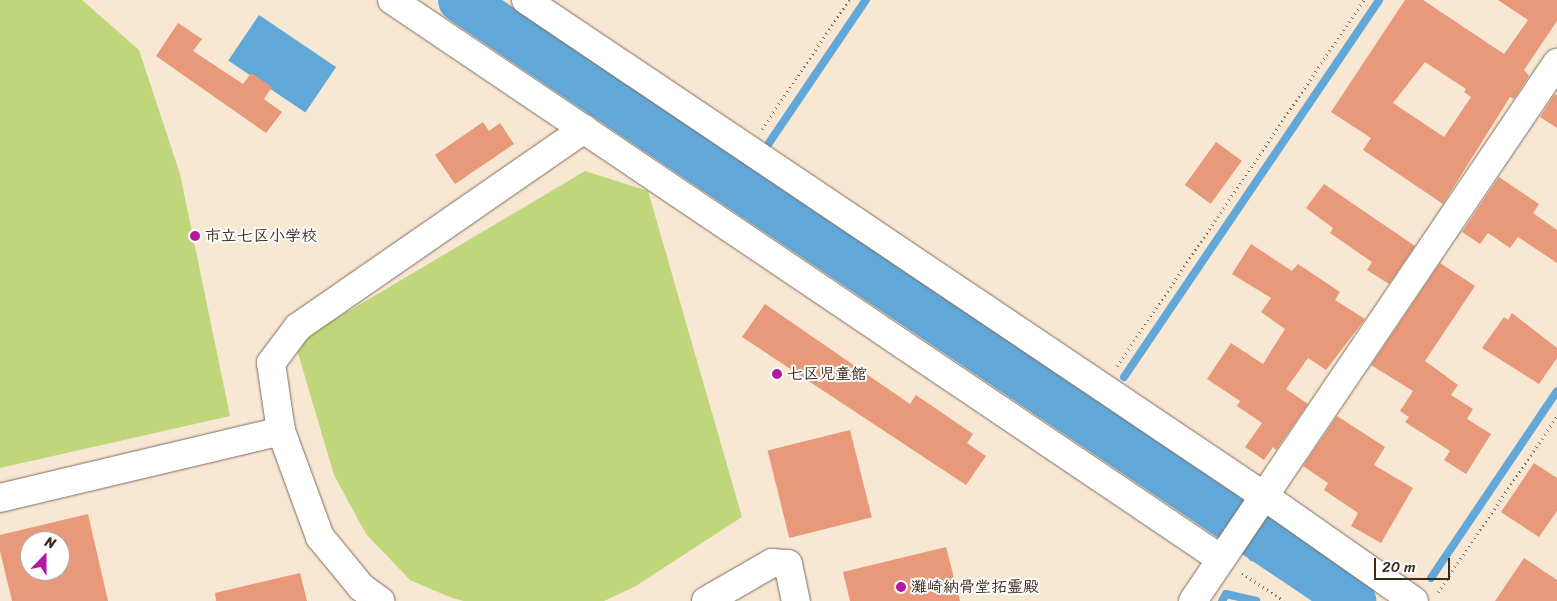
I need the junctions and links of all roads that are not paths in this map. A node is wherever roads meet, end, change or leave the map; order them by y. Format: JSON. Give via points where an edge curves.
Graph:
{"nodes":[{"id":1,"x":392,"y":0,"type":"edge"},
{"id":2,"x":526,"y":0,"type":"edge"},
{"id":3,"x":1557,"y":63,"type":"edge"},
{"id":4,"x":584,"y":128,"type":"junction"},
{"id":5,"x":281,"y":431,"type":"junction"},
{"id":6,"x":0,"y":498,"type":"edge"},
{"id":7,"x":1262,"y":500,"type":"junction"},
{"id":8,"x":1224,"y":554,"type":"junction"},
{"id":9,"x":380,"y":601,"type":"edge"},
{"id":10,"x":706,"y":601,"type":"edge"},
{"id":11,"x":796,"y":601,"type":"edge"},
{"id":12,"x":1193,"y":601,"type":"edge"},
{"id":13,"x":1414,"y":601,"type":"edge"}],
"edges":[{"from":1,"to":4,"type":"street"},
{"from":2,"to":7,"type":"street"},
{"from":3,"to":7,"type":"street"},
{"from":4,"to":5,"type":"street","via":[[298,327],[271,363]]},
{"from":4,"to":8,"type":"street"},
{"from":5,"to":6,"type":"street"},
{"from":5,"to":9,"type":"street","via":[[320,537],[361,586]]},
{"from":7,"to":8,"type":"street"},
{"from":7,"to":13,"type":"street"},
{"from":8,"to":12,"type":"street"},
{"from":10,"to":11,"type":"street","via":[[772,563],[788,564]]}]}
